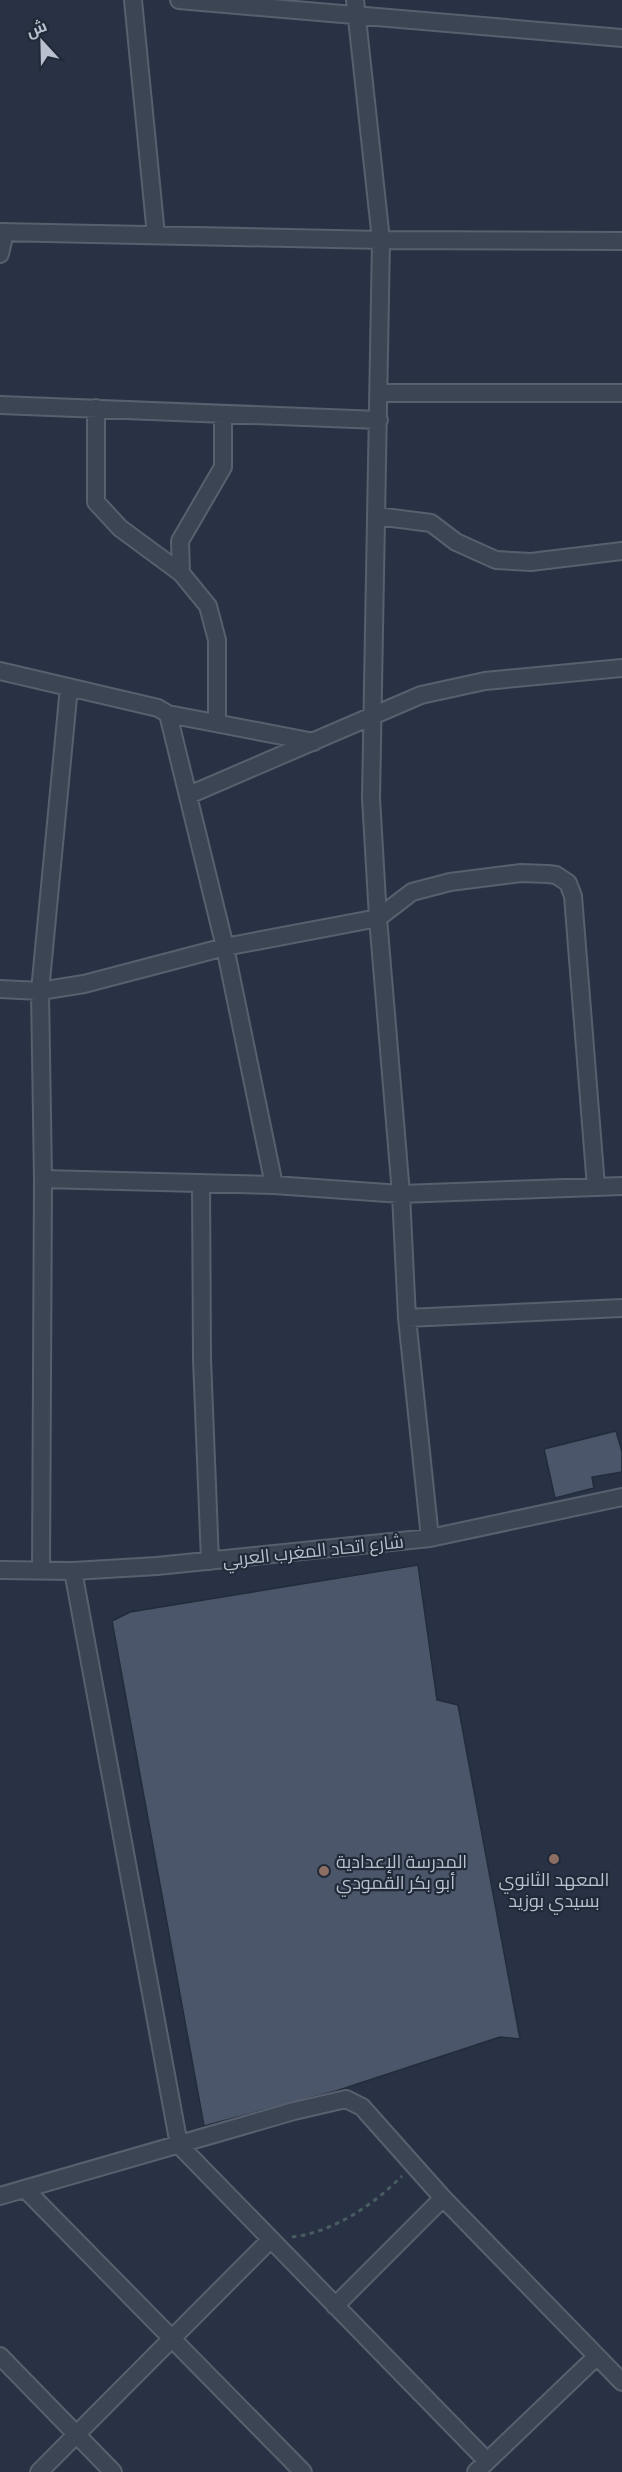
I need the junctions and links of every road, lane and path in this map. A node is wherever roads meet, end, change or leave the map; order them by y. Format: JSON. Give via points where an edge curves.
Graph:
{"nodes":[{"id":1,"x":133,"y":0,"type":"edge"},
{"id":2,"x":179,"y":0,"type":"edge"},
{"id":3,"x":356,"y":8,"type":"edge"},
{"id":4,"x":622,"y":38,"type":"edge"},
{"id":5,"x":3,"y":232,"type":"edge"},
{"id":6,"x":156,"y":235,"type":"junction"},
{"id":7,"x":381,"y":240,"type":"junction"},
{"id":8,"x":622,"y":241,"type":"edge"},
{"id":9,"x":0,"y":254,"type":"edge"},
{"id":10,"x":379,"y":393,"type":"junction"},
{"id":11,"x":622,"y":393,"type":"edge"},
{"id":12,"x":0,"y":405,"type":"edge"},
{"id":13,"x":96,"y":408,"type":"junction"},
{"id":14,"x":223,"y":414,"type":"junction"},
{"id":15,"x":379,"y":420,"type":"junction"},
{"id":16,"x":377,"y":516,"type":"junction"},
{"id":17,"x":622,"y":551,"type":"edge"},
{"id":18,"x":181,"y":573,"type":"junction"},
{"id":19,"x":622,"y":669,"type":"edge"},
{"id":20,"x":0,"y":671,"type":"edge"},
{"id":21,"x":69,"y":687,"type":"junction"},
{"id":22,"x":168,"y":714,"type":"junction"},
{"id":23,"x":375,"y":715,"type":"junction"},
{"id":24,"x":217,"y":723,"type":"junction"},
{"id":25,"x":314,"y":742,"type":"junction"},
{"id":26,"x":189,"y":795,"type":"junction"},
{"id":27,"x":378,"y":918,"type":"junction"},
{"id":28,"x":225,"y":947,"type":"junction"},
{"id":29,"x":0,"y":989,"type":"edge"},
{"id":30,"x":40,"y":991,"type":"junction"},
{"id":31,"x":43,"y":1179,"type":"junction"},
{"id":32,"x":201,"y":1183,"type":"junction"},
{"id":33,"x":274,"y":1185,"type":"junction"},
{"id":34,"x":596,"y":1186,"type":"junction"},
{"id":35,"x":622,"y":1186,"type":"edge"},
{"id":36,"x":401,"y":1194,"type":"junction"},
{"id":37,"x":622,"y":1308,"type":"edge"},
{"id":38,"x":407,"y":1318,"type":"junction"},
{"id":39,"x":622,"y":1497,"type":"edge"},
{"id":40,"x":430,"y":1538,"type":"junction"},
{"id":41,"x":210,"y":1561,"type":"junction"},
{"id":42,"x":0,"y":1570,"type":"edge"},
{"id":43,"x":41,"y":1570,"type":"junction"},
{"id":44,"x":73,"y":1571,"type":"junction"},
{"id":45,"x":179,"y":2145,"type":"junction"},
{"id":46,"x":413,"y":2165,"type":"junction"},
{"id":47,"x":25,"y":2189,"type":"junction"},
{"id":48,"x":0,"y":2196,"type":"edge"},
{"id":49,"x":443,"y":2198,"type":"junction"},
{"id":50,"x":270,"y":2240,"type":"junction"},
{"id":51,"x":335,"y":2306,"type":"junction"},
{"id":52,"x":174,"y":2338,"type":"junction"},
{"id":53,"x":0,"y":2356,"type":"edge"},
{"id":54,"x":596,"y":2357,"type":"junction"},
{"id":55,"x":622,"y":2382,"type":"edge"},
{"id":56,"x":77,"y":2435,"type":"junction"},
{"id":57,"x":482,"y":2467,"type":"edge"},
{"id":58,"x":39,"y":2472,"type":"edge"},
{"id":59,"x":113,"y":2472,"type":"edge"},
{"id":60,"x":303,"y":2472,"type":"edge"}],
"edges":[{"from":1,"to":6,"type":"street"},
{"from":2,"to":3,"type":"street"},
{"from":3,"to":4,"type":"street"},
{"from":3,"to":7,"type":"street"},
{"from":5,"to":6,"type":"street"},
{"from":5,"to":9,"type":"street"},
{"from":6,"to":7,"type":"street"},
{"from":7,"to":8,"type":"street"},
{"from":7,"to":10,"type":"street"},
{"from":10,"to":11,"type":"street"},
{"from":10,"to":15,"type":"street"},
{"from":12,"to":13,"type":"street"},
{"from":13,"to":14,"type":"street"},
{"from":13,"to":18,"type":"street","via":[[96,502],[120,528]]},
{"from":14,"to":15,"type":"street"},
{"from":14,"to":18,"type":"street","via":[[223,467],[180,541]]},
{"from":15,"to":16,"type":"street"},
{"from":16,"to":17,"type":"street","via":[[431,523],[456,542],[496,560],[531,562]]},
{"from":16,"to":23,"type":"street"},
{"from":18,"to":24,"type":"street","via":[[208,606],[217,640]]},
{"from":19,"to":23,"type":"street","via":[[485,681],[421,695]]},
{"from":20,"to":21,"type":"street"},
{"from":21,"to":22,"type":"street","via":[[158,708]]},
{"from":21,"to":30,"type":"street"},
{"from":22,"to":24,"type":"street"},
{"from":22,"to":26,"type":"street"},
{"from":23,"to":25,"type":"street"},
{"from":23,"to":27,"type":"street","via":[[371,798]]},
{"from":24,"to":25,"type":"street"},
{"from":25,"to":26,"type":"street"},
{"from":26,"to":28,"type":"street"},
{"from":27,"to":28,"type":"street"},
{"from":27,"to":34,"type":"street","via":[[412,892],[450,882],[521,873],[556,875],[568,883],[573,896]]},
{"from":27,"to":36,"type":"street"},
{"from":28,"to":30,"type":"street","via":[[84,984]]},
{"from":28,"to":33,"type":"street"},
{"from":29,"to":30,"type":"street"},
{"from":30,"to":31,"type":"street"},
{"from":31,"to":32,"type":"street"},
{"from":31,"to":43,"type":"street"},
{"from":32,"to":33,"type":"street"},
{"from":32,"to":41,"type":"street","via":[[202,1359]]},
{"from":33,"to":36,"type":"street"},
{"from":34,"to":35,"type":"street"},
{"from":34,"to":36,"type":"street"},
{"from":36,"to":38,"type":"street"},
{"from":37,"to":38,"type":"street"},
{"from":38,"to":40,"type":"street"},
{"from":39,"to":40,"type":"street","name":"شارع اتحاد المغرب العربي"},
{"from":40,"to":41,"type":"street","name":"شارع اتحاد المغرب العربي"},
{"from":41,"to":44,"type":"street","name":"شارع اتحاد المغرب العربي"},
{"from":42,"to":43,"type":"street","name":"شارع اتحاد المغرب العربي"},
{"from":43,"to":44,"type":"street","name":"شارع اتحاد المغرب العربي"},
{"from":44,"to":45,"type":"street"},
{"from":45,"to":46,"type":"street","via":[[346,2099],[362,2108]]},
{"from":45,"to":47,"type":"street"},
{"from":45,"to":50,"type":"street"},
{"from":46,"to":49,"type":"street"},
{"from":46,"to":50,"type":"path","via":[[361,2210],[311,2235]]},
{"from":47,"to":48,"type":"street"},
{"from":47,"to":52,"type":"street"},
{"from":49,"to":51,"type":"street"},
{"from":49,"to":54,"type":"street"},
{"from":50,"to":51,"type":"street"},
{"from":50,"to":52,"type":"street"},
{"from":51,"to":57,"type":"street"},
{"from":52,"to":56,"type":"street"},
{"from":52,"to":60,"type":"street"},
{"from":53,"to":56,"type":"street"},
{"from":54,"to":55,"type":"street"},
{"from":54,"to":57,"type":"street"},
{"from":56,"to":58,"type":"street"},
{"from":56,"to":59,"type":"street"}]}
